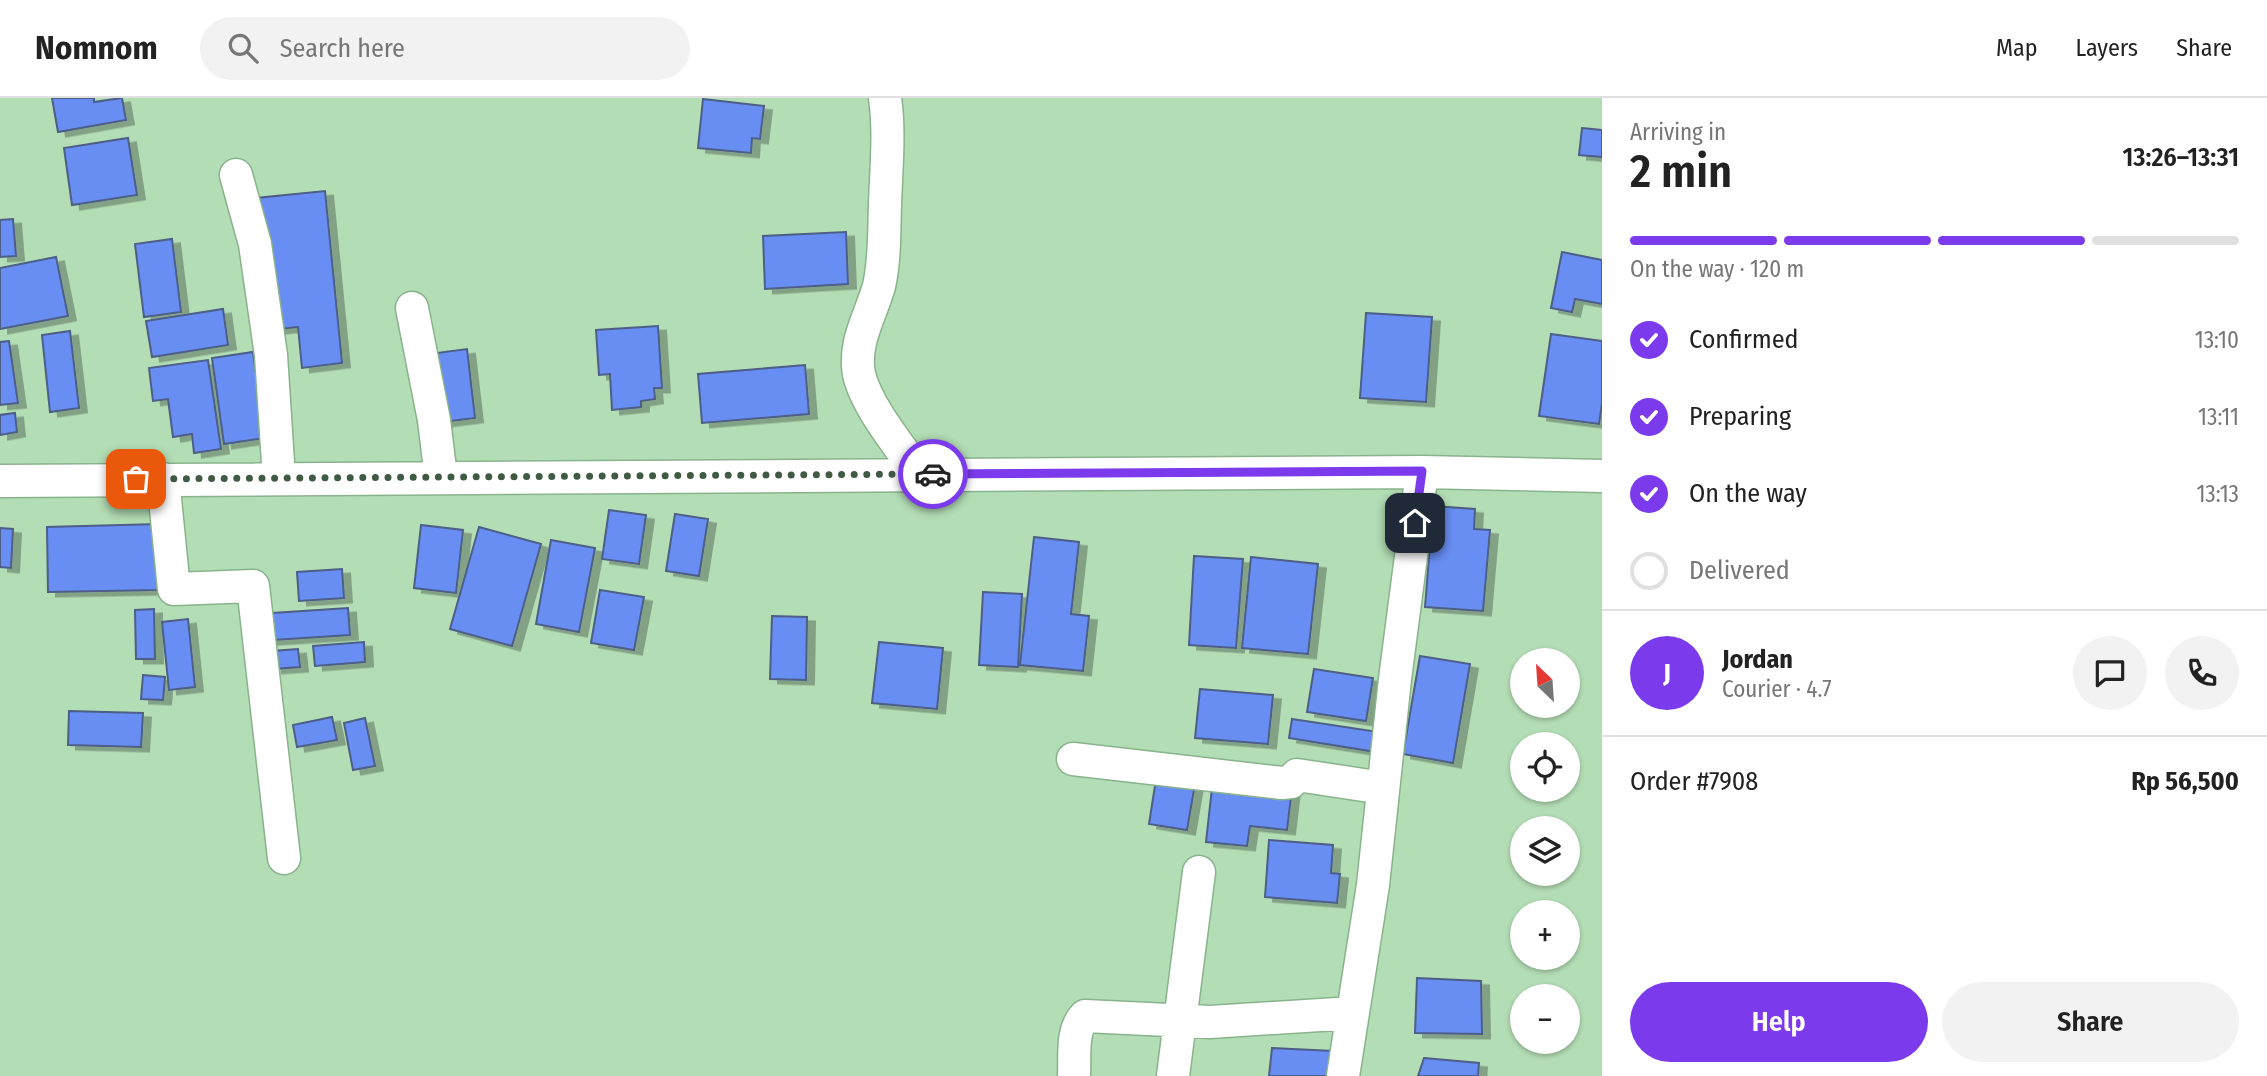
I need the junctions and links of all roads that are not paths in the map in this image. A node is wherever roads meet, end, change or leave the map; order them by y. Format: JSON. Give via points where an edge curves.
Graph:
{"nodes":[{"id":1,"x":885,"y":98,"type":"edge"},
{"id":2,"x":236,"y":176,"type":"dead end"},
{"id":3,"x":412,"y":308,"type":"dead end"},
{"id":4,"x":1422,"y":471,"type":"junction"},
{"id":5,"x":920,"y":474,"type":"junction"},
{"id":6,"x":1602,"y":476,"type":"edge"},
{"id":7,"x":441,"y":477,"type":"junction"},
{"id":8,"x":279,"y":478,"type":"junction"},
{"id":9,"x":163,"y":479,"type":"junction"},
{"id":10,"x":0,"y":481,"type":"edge"},
{"id":11,"x":1073,"y":759,"type":"dead end"},
{"id":12,"x":1384,"y":788,"type":"junction"},
{"id":13,"x":284,"y":858,"type":"dead end"},
{"id":14,"x":1199,"y":872,"type":"dead end"},
{"id":15,"x":1352,"y":1013,"type":"junction"},
{"id":16,"x":1178,"y":1020,"type":"junction"},
{"id":17,"x":1074,"y":1076,"type":"edge"},
{"id":18,"x":1172,"y":1076,"type":"edge"},
{"id":19,"x":1343,"y":1076,"type":"edge"}],
"edges":[{"from":1,"to":5,"type":"street","via":[[883,265],[859,345],[859,374],[888,430]]},
{"from":2,"to":8,"type":"street","via":[[255,244],[269,341]]},
{"from":3,"to":7,"type":"street"},
{"from":4,"to":5,"type":"street"},
{"from":4,"to":6,"type":"street"},
{"from":4,"to":12,"type":"street"},
{"from":5,"to":7,"type":"street"},
{"from":7,"to":8,"type":"street"},
{"from":8,"to":9,"type":"street"},
{"from":9,"to":10,"type":"street"},
{"from":9,"to":13,"type":"street","via":[[174,589],[253,586]]},
{"from":11,"to":12,"type":"street","via":[[1282,783],[1297,775]]},
{"from":12,"to":15,"type":"street"},
{"from":14,"to":16,"type":"street"},
{"from":15,"to":16,"type":"street"},
{"from":15,"to":19,"type":"street"},
{"from":16,"to":17,"type":"street","via":[[1085,1016],[1077,1031]]},
{"from":16,"to":18,"type":"street"}]}
